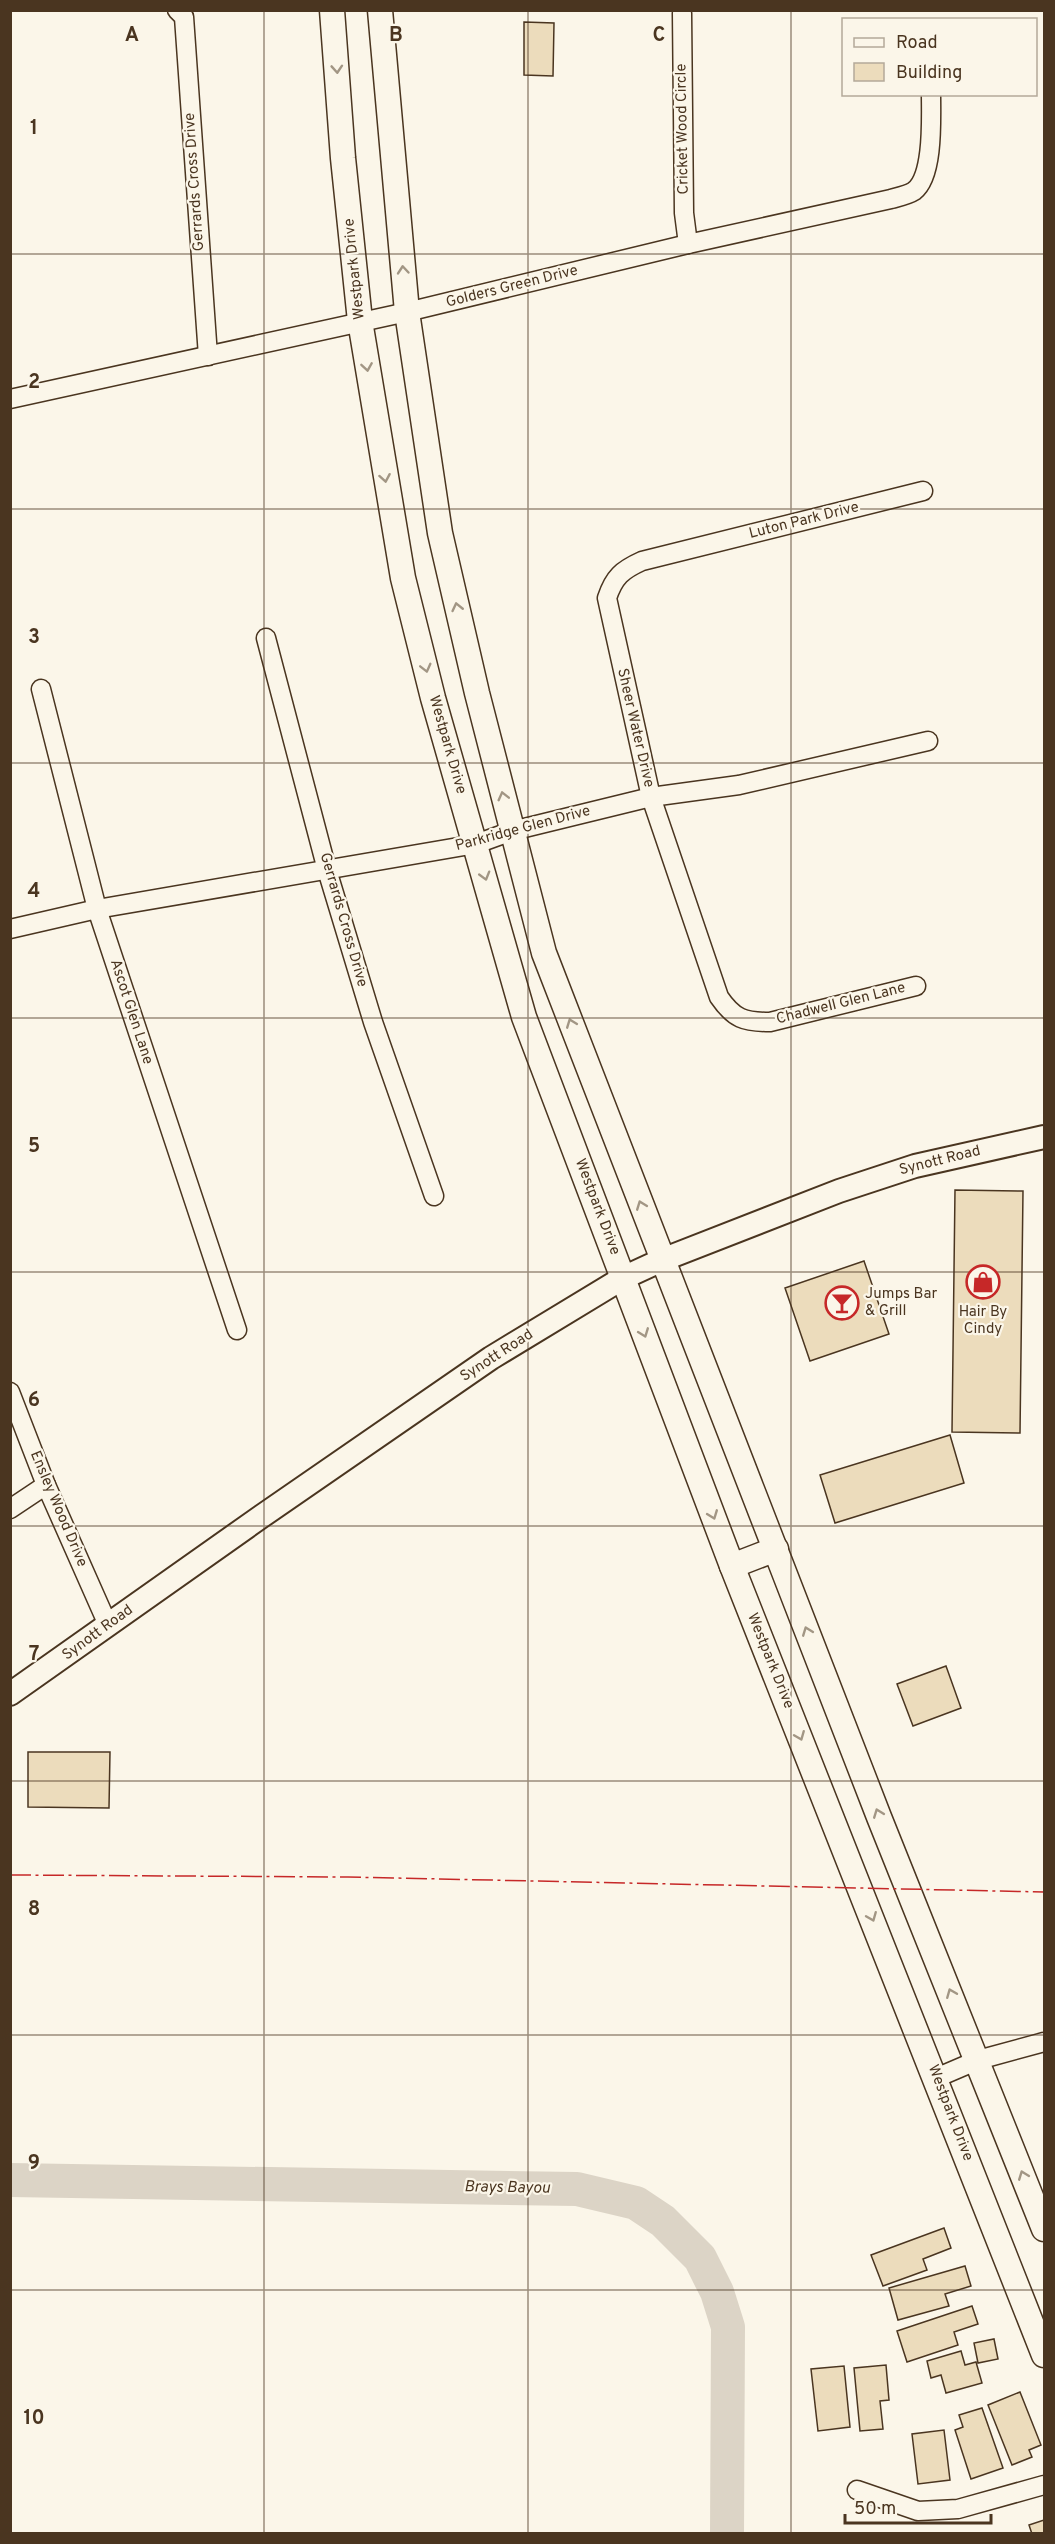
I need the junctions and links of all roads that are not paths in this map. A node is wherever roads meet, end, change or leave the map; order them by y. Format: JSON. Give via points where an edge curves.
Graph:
{"nodes":[{"id":1,"x":177,"y":10,"type":"edge"},
{"id":2,"x":332,"y":10,"type":"edge"},
{"id":3,"x":380,"y":10,"type":"edge"},
{"id":4,"x":682,"y":13,"type":"dead end"},
{"id":5,"x":932,"y":96,"type":"edge"},
{"id":6,"x":688,"y":244,"type":"junction"},
{"id":7,"x":407,"y":312,"type":"junction"},
{"id":8,"x":360,"y":321,"type":"junction"},
{"id":9,"x":208,"y":356,"type":"junction"},
{"id":10,"x":10,"y":399,"type":"edge"},
{"id":11,"x":923,"y":491,"type":"dead end"},
{"id":12,"x":685,"y":551,"type":"joint"},
{"id":13,"x":266,"y":638,"type":"dead end"},
{"id":14,"x":41,"y":689,"type":"dead end"},
{"id":15,"x":928,"y":741,"type":"dead end"},
{"id":16,"x":651,"y":797,"type":"junction"},
{"id":17,"x":512,"y":831,"type":"junction"},
{"id":18,"x":476,"y":844,"type":"junction"},
{"id":19,"x":327,"y":870,"type":"junction"},
{"id":20,"x":97,"y":909,"type":"junction"},
{"id":21,"x":10,"y":929,"type":"edge"},
{"id":22,"x":702,"y":949,"type":"joint"},
{"id":23,"x":916,"y":986,"type":"dead end"},
{"id":24,"x":1044,"y":1137,"type":"edge"},
{"id":25,"x":434,"y":1196,"type":"dead end"},
{"id":26,"x":662,"y":1260,"type":"junction"},
{"id":27,"x":623,"y":1278,"type":"junction"},
{"id":28,"x":237,"y":1330,"type":"dead end"},
{"id":29,"x":10,"y":1392,"type":"edge"},
{"id":30,"x":46,"y":1485,"type":"junction"},
{"id":31,"x":10,"y":1509,"type":"edge"},
{"id":32,"x":776,"y":1549,"type":"junction"},
{"id":33,"x":732,"y":1566,"type":"junction"},
{"id":34,"x":108,"y":1625,"type":"junction"},
{"id":35,"x":10,"y":1694,"type":"edge"},
{"id":36,"x":1044,"y":2042,"type":"edge"},
{"id":37,"x":978,"y":2060,"type":"junction"},
{"id":38,"x":936,"y":2078,"type":"junction"},
{"id":39,"x":1044,"y":2229,"type":"edge"},
{"id":40,"x":1044,"y":2355,"type":"edge"},
{"id":41,"x":1044,"y":2485,"type":"edge"},
{"id":42,"x":857,"y":2490,"type":"dead end"}],
"edges":[{"from":1,"to":9,"type":"street","name":"Gerrards Cross Drive","via":[[184,17]]},
{"from":2,"to":8,"type":"main road","name":"Westpark Drive","one_way":true},
{"from":7,"to":3,"type":"main road","one_way":true},
{"from":4,"to":6,"type":"street","name":"Cricket Wood Circle","via":[[684,213]]},
{"from":5,"to":6,"type":"street","name":"Golders Green Drive","via":[[929,153],[915,190],[891,200]]},
{"from":6,"to":7,"type":"street","name":"Golders Green Drive"},
{"from":7,"to":8,"type":"street","name":"Golders Green Drive"},
{"from":17,"to":7,"type":"main road","one_way":true,"via":[[440,533]]},
{"from":8,"to":9,"type":"street","name":"Golders Green Drive"},
{"from":8,"to":18,"type":"main road","name":"Westpark Drive","one_way":true,"via":[[403,578]]},
{"from":9,"to":10,"type":"street","name":"Golders Green Drive"},
{"from":11,"to":12,"type":"street","name":"Luton Park Drive"},
{"from":12,"to":16,"type":"street","name":"Sheer Water Drive","via":[[623,569],[607,598]]},
{"from":13,"to":19,"type":"street","name":"Gerrards Cross Drive"},
{"from":14,"to":20,"type":"street","name":"Ascot Glen Lane"},
{"from":15,"to":16,"type":"street","name":"Parkridge Glen Drive","via":[[740,785]]},
{"from":16,"to":17,"type":"street","name":"Parkridge Glen Drive"},
{"from":16,"to":22,"type":"street","name":"Sheer Water Drive"},
{"from":17,"to":18,"type":"street","name":"Parkridge Glen Drive"},
{"from":26,"to":17,"type":"main road","one_way":true,"via":[[544,953]]},
{"from":18,"to":19,"type":"street","name":"Parkridge Glen Drive"},
{"from":18,"to":27,"type":"main road","name":"Westpark Drive","one_way":true,"via":[[524,1017]]},
{"from":19,"to":20,"type":"street","name":"Parkridge Glen Drive"},
{"from":19,"to":25,"type":"street","name":"Gerrards Cross Drive","via":[[373,1022]]},
{"from":20,"to":21,"type":"street","name":"Parkridge Glen Drive"},
{"from":20,"to":28,"type":"street","name":"Ascot Glen Lane"},
{"from":22,"to":23,"type":"street","name":"Chadwell Glen Lane","via":[[719,998],[731,1014],[751,1022],[770,1022]]},
{"from":24,"to":26,"type":"street","name":"Synott Road","via":[[915,1166],[778,1213]]},
{"from":26,"to":27,"type":"street","name":"Synott Road"},
{"from":26,"to":32,"type":"main road"},
{"from":27,"to":33,"type":"main road","name":"Westpark Drive","one_way":true},
{"from":27,"to":34,"type":"street","name":"Synott Road","via":[[491,1358]]},
{"from":29,"to":30,"type":"street","name":"Ensley Wood Drive"},
{"from":30,"to":31,"type":"street"},
{"from":30,"to":34,"type":"street","name":"Ensley Wood Drive"},
{"from":32,"to":33,"type":"main road"},
{"from":37,"to":32,"type":"main road","one_way":true},
{"from":33,"to":38,"type":"main road","name":"Westpark Drive","one_way":true},
{"from":34,"to":35,"type":"street","name":"Synott Road"},
{"from":36,"to":37,"type":"street"},
{"from":37,"to":38,"type":"street"},
{"from":39,"to":37,"type":"main road","one_way":true},
{"from":38,"to":40,"type":"main road","name":"Westpark Drive"},
{"from":41,"to":42,"type":"street","via":[[958,2509],[918,2511]]}]}
